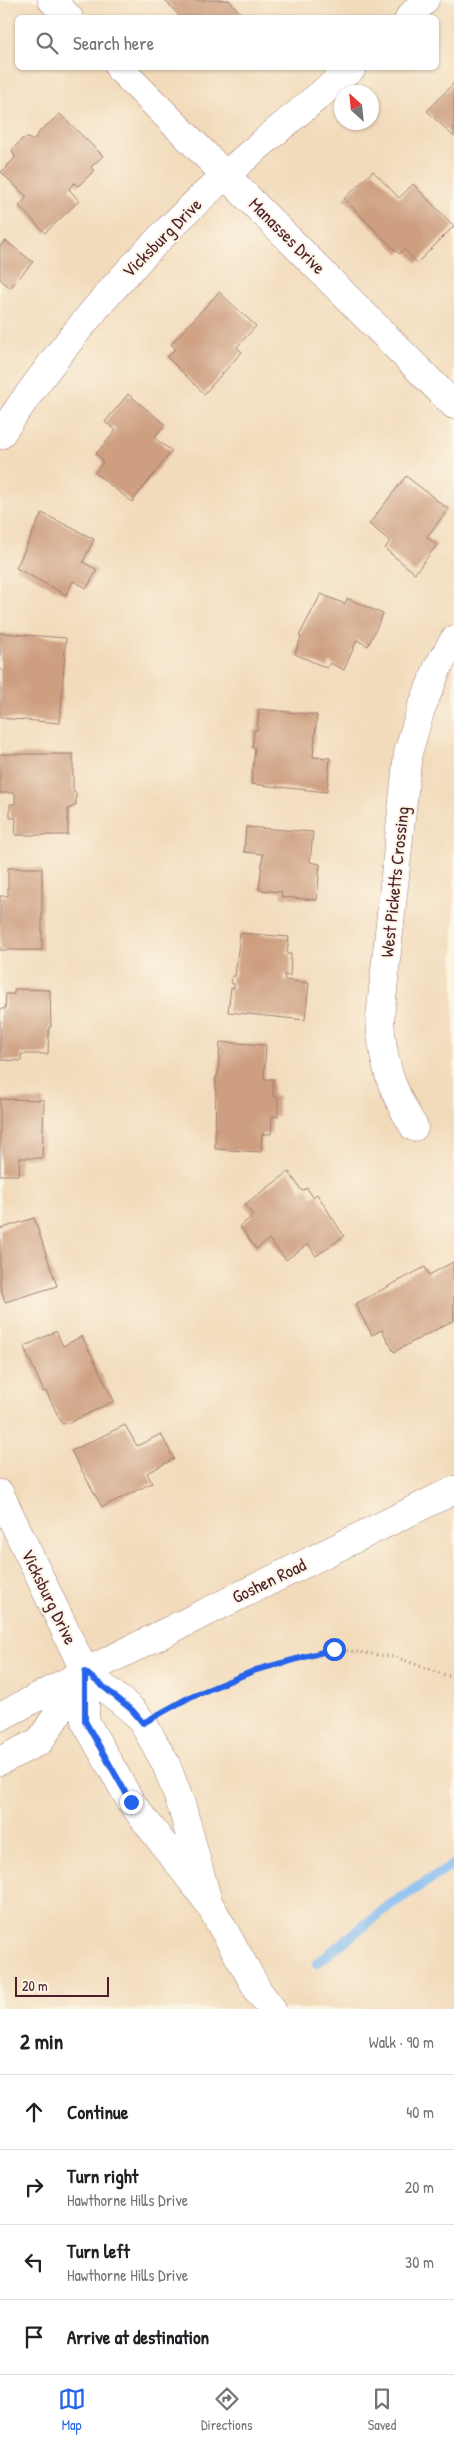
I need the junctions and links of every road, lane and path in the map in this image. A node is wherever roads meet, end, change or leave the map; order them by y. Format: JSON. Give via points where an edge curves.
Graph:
{"nodes":[{"id":1,"x":52,"y":0,"type":"edge"},
{"id":2,"x":425,"y":0,"type":"edge"},
{"id":3,"x":66,"y":15,"type":"edge"},
{"id":4,"x":412,"y":15,"type":"edge"},
{"id":5,"x":121,"y":70,"type":"edge"},
{"id":6,"x":350,"y":70,"type":"edge"},
{"id":7,"x":226,"y":174,"type":"junction"},
{"id":8,"x":454,"y":405,"type":"edge"},
{"id":9,"x":0,"y":435,"type":"edge"},
{"id":10,"x":454,"y":640,"type":"edge"},
{"id":11,"x":414,"y":1126,"type":"dead end"},
{"id":12,"x":454,"y":1490,"type":"edge"},
{"id":13,"x":0,"y":1494,"type":"edge"},
{"id":14,"x":85,"y":1672,"type":"junction"},
{"id":15,"x":454,"y":1678,"type":"edge"},
{"id":16,"x":0,"y":1716,"type":"edge"},
{"id":17,"x":143,"y":1723,"type":"junction"},
{"id":18,"x":0,"y":1761,"type":"edge"},
{"id":19,"x":208,"y":1902,"type":"junction"},
{"id":20,"x":272,"y":2009,"type":"edge"}],
"edges":[{"from":1,"to":3,"type":"street"},
{"from":2,"to":4,"type":"street"},
{"from":5,"to":7,"type":"street","name":"Manasses Drive"},
{"from":6,"to":7,"type":"street","name":"Vicksburg Drive"},
{"from":7,"to":8,"type":"street","name":"Manasses Drive"},
{"from":7,"to":9,"type":"street","name":"Vicksburg Drive","via":[[165,232],[69,339]]},
{"from":10,"to":11,"type":"street","name":"West Picketts Crossing","via":[[438,667],[408,752],[380,1018],[381,1047],[388,1076],[398,1102]]},
{"from":12,"to":14,"type":"street","name":"Goshen Road"},
{"from":13,"to":14,"type":"street","name":"Vicksburg Drive"},
{"from":14,"to":16,"type":"street","name":"Goshen Road"},
{"from":14,"to":17,"type":"street"},
{"from":14,"to":18,"type":"street","via":[[40,1741]]},
{"from":14,"to":19,"type":"street","via":[[85,1721],[131,1802]]},
{"from":15,"to":17,"type":"path","via":[[395,1657],[334,1649],[256,1670],[190,1697]]},
{"from":17,"to":19,"type":"street","via":[[166,1764],[182,1807]]},
{"from":19,"to":20,"type":"street"}]}
